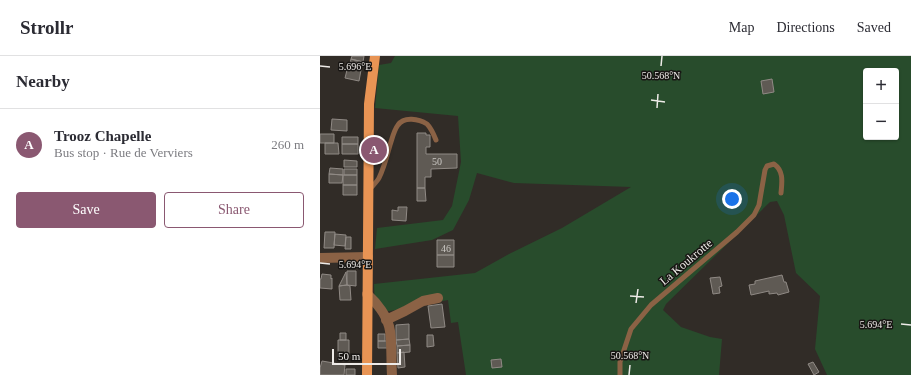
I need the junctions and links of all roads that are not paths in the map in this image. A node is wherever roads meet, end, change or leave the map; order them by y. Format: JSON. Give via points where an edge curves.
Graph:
{"nodes":[{"id":1,"x":376,"y":56,"type":"edge"},
{"id":2,"x":436,"y":140,"type":"dead end"},
{"id":3,"x":368,"y":190,"type":"junction"},
{"id":4,"x":782,"y":193,"type":"dead end"},
{"id":5,"x":368,"y":257,"type":"junction"},
{"id":6,"x":320,"y":258,"type":"edge"},
{"id":7,"x":367,"y":294,"type":"junction"},
{"id":8,"x":438,"y":298,"type":"dead end"},
{"id":9,"x":386,"y":320,"type":"junction"},
{"id":10,"x":367,"y":375,"type":"edge"},
{"id":11,"x":392,"y":375,"type":"edge"},
{"id":12,"x":620,"y":375,"type":"edge"}],
"edges":[{"from":1,"to":3,"type":"main road","via":[[369,104]]},
{"from":2,"to":3,"type":"lane","via":[[428,125],[417,120],[403,120],[394,133],[379,178]]},
{"from":3,"to":5,"type":"main road"},
{"from":4,"to":12,"type":"lane","name":"La Koukrotte","via":[[781,172],[774,164],[767,166],[759,205],[754,215],[651,305],[640,318],[631,329],[624,347]]},
{"from":5,"to":6,"type":"street"},
{"from":5,"to":7,"type":"main road"},
{"from":7,"to":9,"type":"street","via":[[376,302]]},
{"from":7,"to":10,"type":"main road"},
{"from":8,"to":9,"type":"street","via":[[423,301]]},
{"from":9,"to":11,"type":"street","via":[[390,330]]}]}
